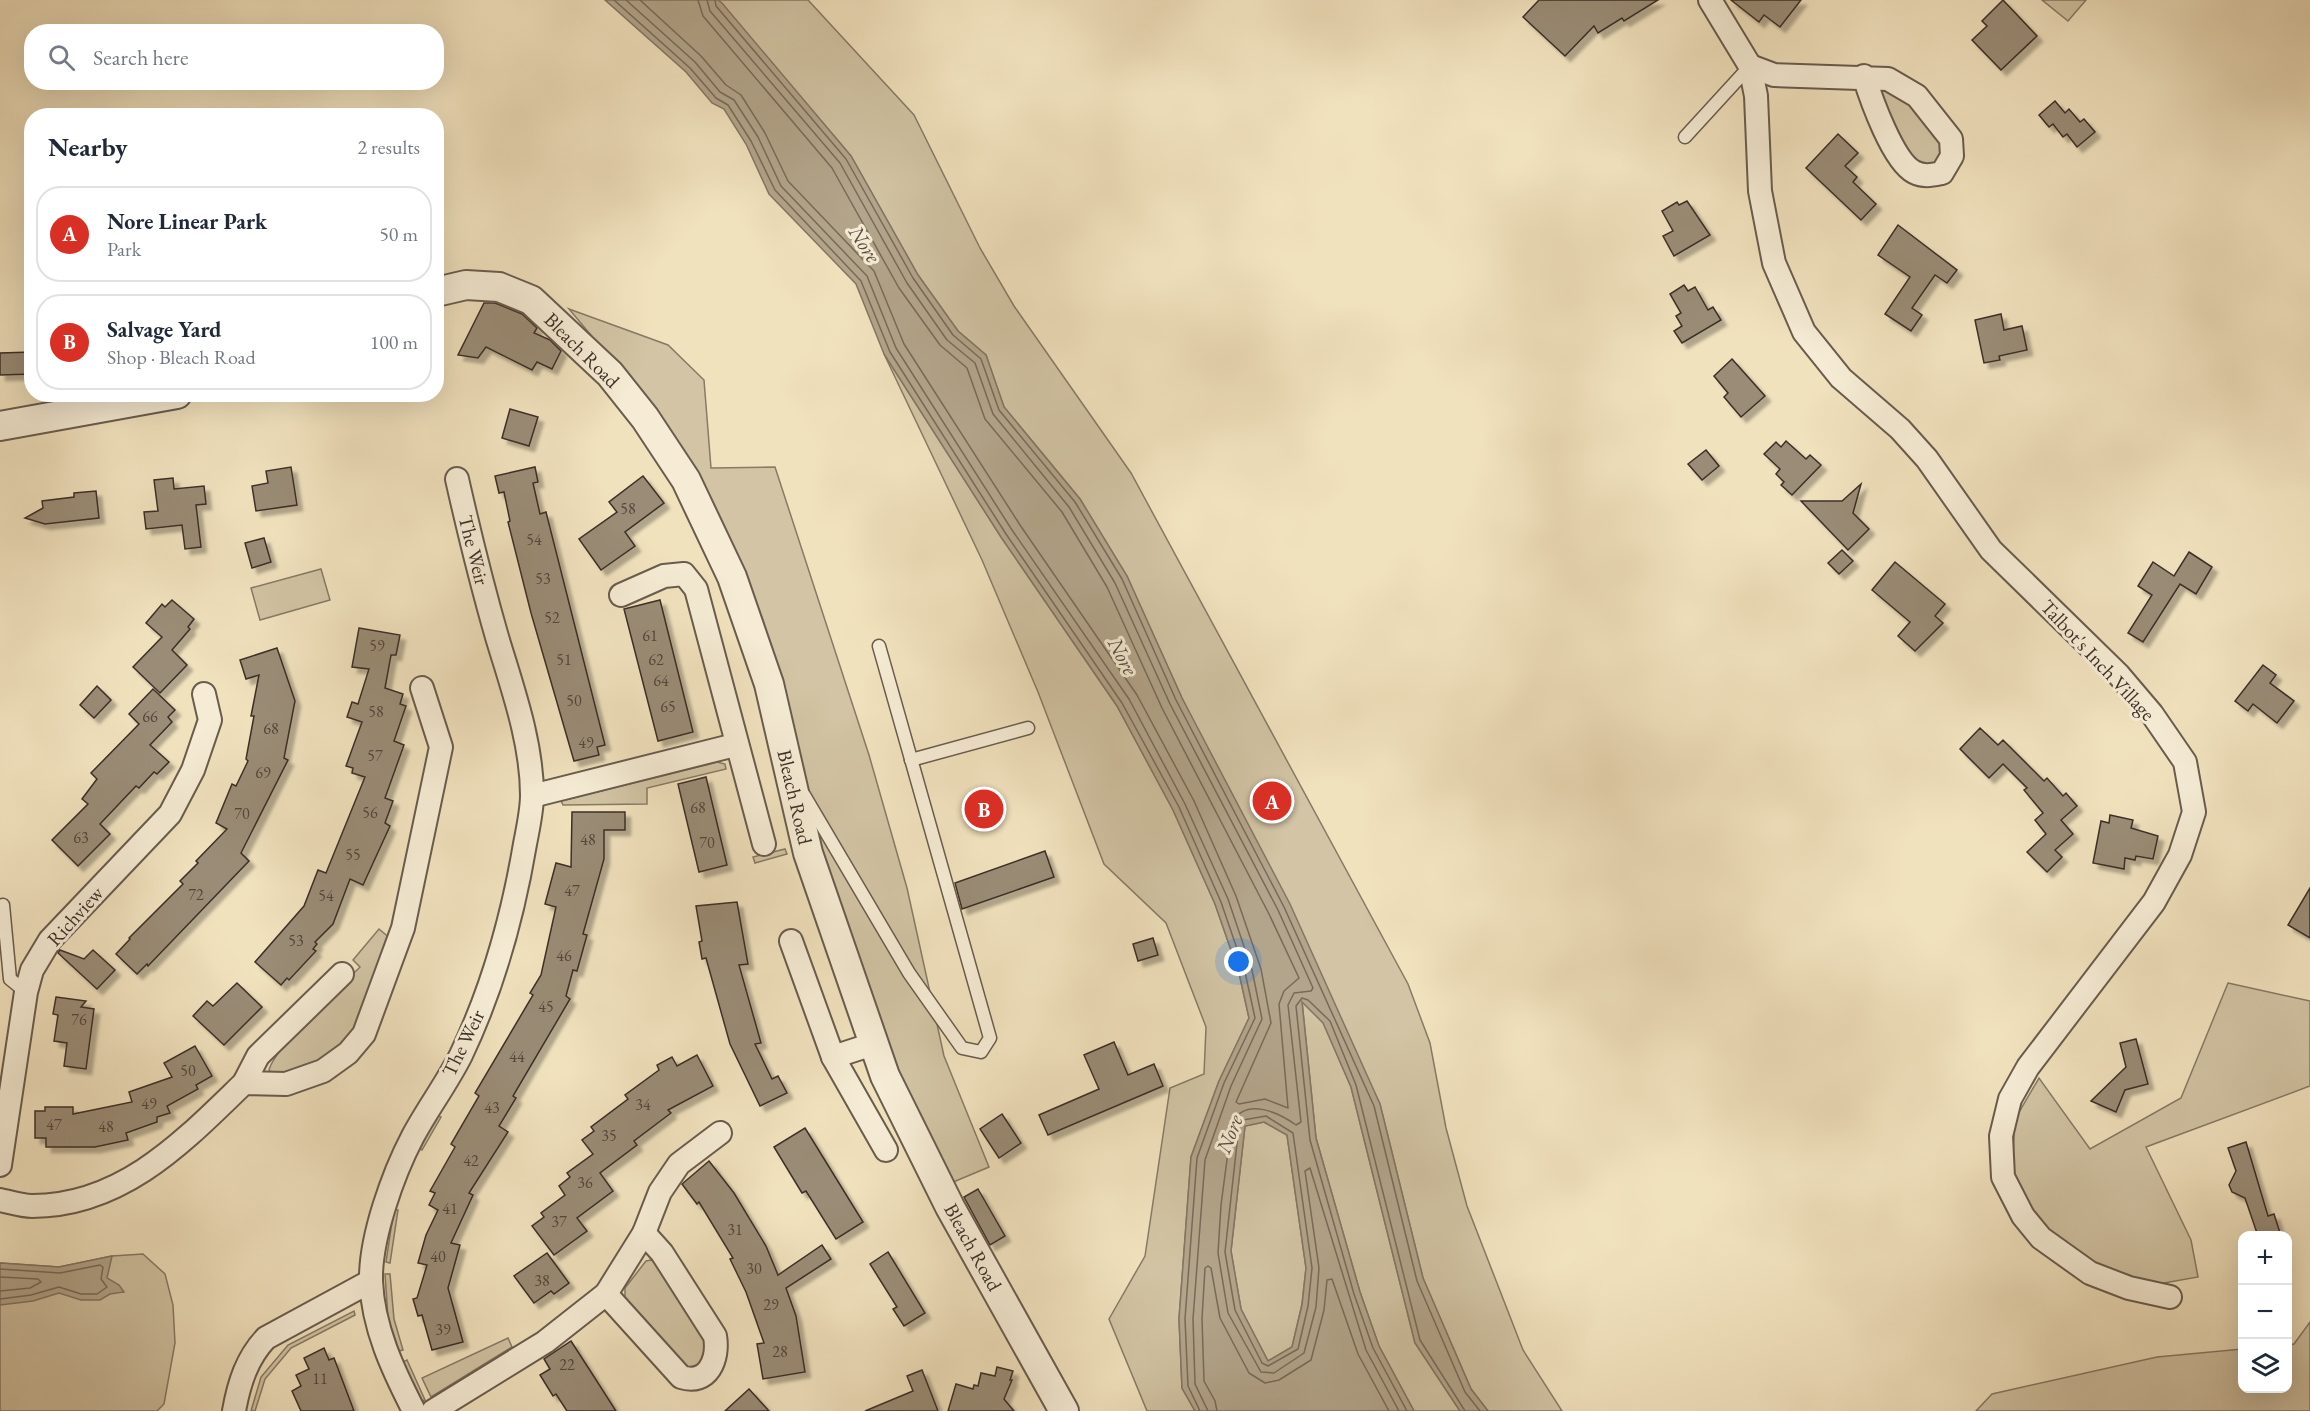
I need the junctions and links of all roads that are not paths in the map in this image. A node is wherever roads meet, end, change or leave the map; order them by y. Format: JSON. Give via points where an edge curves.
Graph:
{"nodes":[{"id":1,"x":1710,"y":0,"type":"edge"},
{"id":2,"x":1750,"y":66,"type":"junction"},
{"id":3,"x":1864,"y":76,"type":"junction"},
{"id":4,"x":1684,"y":137,"type":"dead end"},
{"id":5,"x":444,"y":290,"type":"edge"},
{"id":6,"x":133,"y":402,"type":"edge"},
{"id":7,"x":0,"y":426,"type":"edge"},
{"id":8,"x":457,"y":480,"type":"dead end"},
{"id":9,"x":621,"y":595,"type":"dead end"},
{"id":10,"x":879,"y":646,"type":"dead end"},
{"id":11,"x":422,"y":688,"type":"dead end"},
{"id":12,"x":204,"y":694,"type":"dead end"},
{"id":13,"x":1028,"y":728,"type":"dead end"},
{"id":14,"x":735,"y":745,"type":"junction"},
{"id":15,"x":911,"y":760,"type":"junction"},
{"id":16,"x":788,"y":768,"type":"junction"},
{"id":17,"x":532,"y":796,"type":"junction"},
{"id":18,"x":764,"y":844,"type":"dead end"},
{"id":19,"x":3,"y":905,"type":"dead end"},
{"id":20,"x":791,"y":941,"type":"dead end"},
{"id":21,"x":342,"y":974,"type":"dead end"},
{"id":22,"x":26,"y":992,"type":"junction"},
{"id":23,"x":873,"y":1044,"type":"junction"},
{"id":24,"x":833,"y":1057,"type":"junction"},
{"id":25,"x":244,"y":1083,"type":"junction"},
{"id":26,"x":720,"y":1133,"type":"dead end"},
{"id":27,"x":886,"y":1150,"type":"dead end"},
{"id":28,"x":0,"y":1165,"type":"edge"},
{"id":29,"x":0,"y":1200,"type":"edge"},
{"id":30,"x":644,"y":1233,"type":"junction"},
{"id":31,"x":372,"y":1281,"type":"junction"},
{"id":32,"x":606,"y":1294,"type":"junction"},
{"id":33,"x":2170,"y":1297,"type":"dead end"},
{"id":34,"x":234,"y":1411,"type":"edge"},
{"id":35,"x":414,"y":1411,"type":"edge"},
{"id":36,"x":434,"y":1411,"type":"edge"},
{"id":37,"x":1064,"y":1411,"type":"edge"}],
"edges":[{"from":1,"to":2,"type":"street","name":"Talbot's Inch Village"},
{"from":2,"to":3,"type":"street","via":[[1774,75]]},
{"from":2,"to":4,"type":"lane"},
{"from":2,"to":33,"type":"street","name":"Talbot's Inch Village","via":[[1756,96],[1760,191],[1773,263],[1804,332],[1841,378],[1900,429],[1927,459],[1991,550],[2118,674],[2185,762],[2194,812],[2180,855],[2154,902],[2028,1067],[2010,1099],[2001,1136],[2003,1177],[2023,1216],[2041,1238],[2090,1273],[2129,1288]]},
{"from":3,"to":3,"type":"street","via":[[1888,79],[1917,96],[1934,115],[1951,139],[1952,156],[1942,173],[1927,176],[1912,171],[1876,111]]},
{"from":5,"to":16,"type":"street","name":"Bleach Road","via":[[466,285],[499,287],[531,300],[610,374],[645,418],[686,480],[732,577],[769,684]]},
{"from":6,"to":7,"type":"street"},
{"from":8,"to":17,"type":"street","name":"The Weir","via":[[519,711]]},
{"from":9,"to":14,"type":"street","via":[[664,576],[684,574],[696,589]]},
{"from":10,"to":15,"type":"lane"},
{"from":11,"to":25,"type":"street","via":[[451,747],[403,928],[364,1034],[348,1053],[323,1071],[286,1084]]},
{"from":12,"to":22,"type":"street","name":"Richview","via":[[210,720],[193,770],[170,814],[50,940],[32,970]]},
{"from":13,"to":15,"type":"lane"},
{"from":14,"to":17,"type":"street"},
{"from":14,"to":18,"type":"street"},
{"from":15,"to":16,"type":"lane","via":[[990,1038],[981,1052],[962,1048],[909,972]]},
{"from":16,"to":23,"type":"street","name":"Bleach Road","via":[[808,854]]},
{"from":17,"to":31,"type":"street","name":"The Weir","via":[[512,907],[482,1004],[460,1057],[399,1163],[379,1232]]},
{"from":19,"to":22,"type":"lane","via":[[10,979]]},
{"from":20,"to":24,"type":"street"},
{"from":21,"to":25,"type":"street","via":[[258,1056]]},
{"from":22,"to":28,"type":"street","name":"Richview"},
{"from":23,"to":24,"type":"street"},
{"from":23,"to":37,"type":"street","name":"Bleach Road","via":[[950,1207]]},
{"from":24,"to":27,"type":"street"},
{"from":25,"to":29,"type":"street","via":[[174,1150],[125,1182],[78,1200],[31,1206]]},
{"from":26,"to":30,"type":"street","via":[[679,1164],[660,1192]]},
{"from":30,"to":32,"type":"street"},
{"from":30,"to":32,"type":"street","via":[[662,1253],[714,1336],[717,1350],[713,1364],[703,1377],[692,1381],[681,1377]]},
{"from":31,"to":34,"type":"street","via":[[266,1338],[244,1371]]},
{"from":31,"to":35,"type":"street","name":"The Weir","via":[[378,1326],[391,1366]]},
{"from":32,"to":36,"type":"street","via":[[545,1342]]}]}
